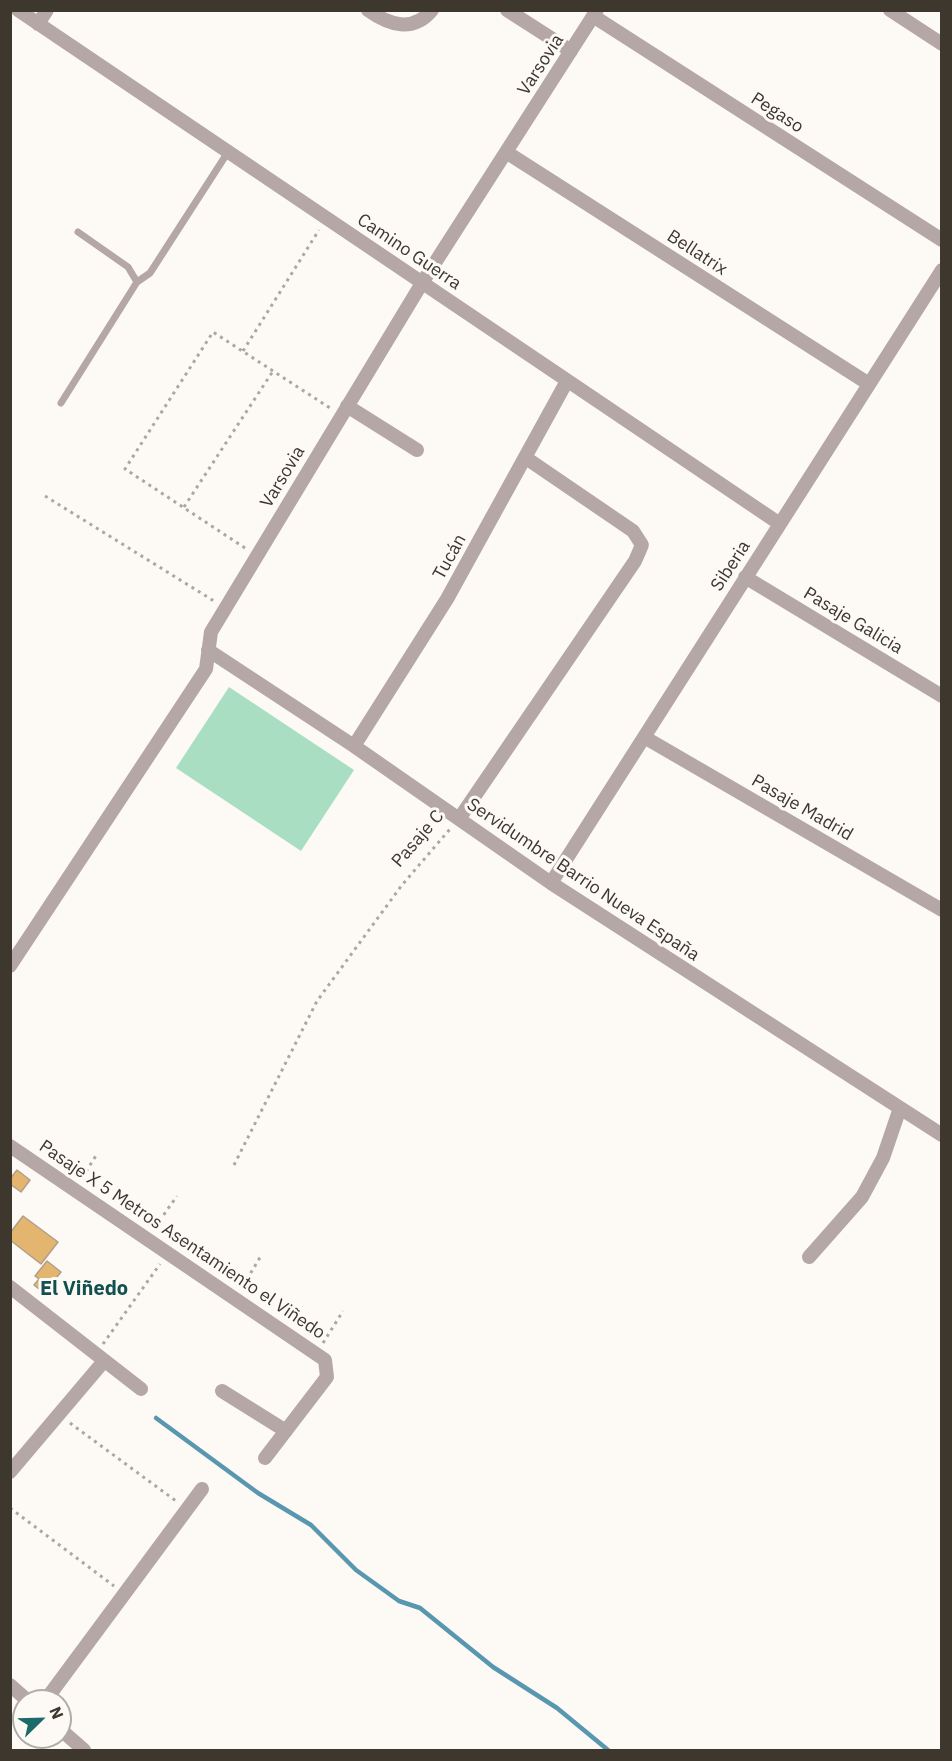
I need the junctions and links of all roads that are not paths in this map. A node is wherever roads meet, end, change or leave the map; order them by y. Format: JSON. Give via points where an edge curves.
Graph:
{"nodes":[{"id":1,"x":18,"y":10,"type":"edge"},
{"id":2,"x":47,"y":10,"type":"edge"},
{"id":3,"x":368,"y":10,"type":"edge"},
{"id":4,"x":432,"y":10,"type":"edge"},
{"id":5,"x":507,"y":10,"type":"edge"},
{"id":6,"x":890,"y":10,"type":"edge"},
{"id":7,"x":595,"y":13,"type":"edge"},
{"id":8,"x":38,"y":24,"type":"junction"},
{"id":9,"x":942,"y":44,"type":"edge"},
{"id":10,"x":571,"y":51,"type":"junction"},
{"id":11,"x":506,"y":152,"type":"junction"},
{"id":12,"x":228,"y":153,"type":"junction"},
{"id":13,"x":78,"y":232,"type":"dead end"},
{"id":14,"x":942,"y":240,"type":"edge"},
{"id":15,"x":942,"y":270,"type":"edge"},
{"id":16,"x":137,"y":282,"type":"junction"},
{"id":17,"x":422,"y":283,"type":"junction"},
{"id":18,"x":567,"y":381,"type":"junction"},
{"id":19,"x":869,"y":384,"type":"junction"},
{"id":20,"x":61,"y":404,"type":"dead end"},
{"id":21,"x":344,"y":411,"type":"junction"},
{"id":22,"x":417,"y":450,"type":"dead end"},
{"id":23,"x":526,"y":458,"type":"junction"},
{"id":24,"x":780,"y":524,"type":"junction"},
{"id":25,"x":745,"y":577,"type":"junction"},
{"id":26,"x":208,"y":650,"type":"junction"},
{"id":27,"x":942,"y":696,"type":"edge"},
{"id":28,"x":644,"y":737,"type":"junction"},
{"id":29,"x":354,"y":746,"type":"junction"},
{"id":30,"x":459,"y":819,"type":"junction"},
{"id":31,"x":551,"y":883,"type":"junction"},
{"id":32,"x":942,"y":910,"type":"edge"},
{"id":33,"x":10,"y":966,"type":"edge"},
{"id":34,"x":900,"y":1108,"type":"junction"},
{"id":35,"x":942,"y":1135,"type":"edge"},
{"id":36,"x":10,"y":1146,"type":"edge"},
{"id":37,"x":809,"y":1257,"type":"dead end"},
{"id":38,"x":10,"y":1287,"type":"edge"},
{"id":39,"x":100,"y":1357,"type":"junction"},
{"id":40,"x":141,"y":1389,"type":"dead end"},
{"id":41,"x":222,"y":1391,"type":"dead end"},
{"id":42,"x":286,"y":1431,"type":"junction"},
{"id":43,"x":264,"y":1458,"type":"dead end"},
{"id":44,"x":10,"y":1472,"type":"edge"},
{"id":45,"x":202,"y":1489,"type":"dead end"},
{"id":46,"x":54,"y":1689,"type":"edge"},
{"id":47,"x":72,"y":1740,"type":"edge"},
{"id":48,"x":84,"y":1750,"type":"edge"}],
"edges":[{"from":1,"to":8,"type":"street","name":"Camino Guerra"},
{"from":2,"to":8,"type":"street"},
{"from":3,"to":4,"type":"street","via":[[403,26],[422,20]]},
{"from":5,"to":10,"type":"street"},
{"from":6,"to":9,"type":"street"},
{"from":7,"to":10,"type":"street","name":"Varsovia"},
{"from":7,"to":14,"type":"street","name":"Pegaso"},
{"from":8,"to":12,"type":"street","name":"Camino Guerra"},
{"from":10,"to":11,"type":"street","name":"Varsovia"},
{"from":11,"to":17,"type":"street","name":"Varsovia"},
{"from":11,"to":19,"type":"street","name":"Bellatrix"},
{"from":12,"to":16,"type":"lane","via":[[150,273]]},
{"from":12,"to":17,"type":"street","name":"Camino Guerra"},
{"from":13,"to":16,"type":"lane","via":[[128,267]]},
{"from":15,"to":19,"type":"street","name":"Siberia"},
{"from":16,"to":20,"type":"lane"},
{"from":17,"to":18,"type":"street","name":"Camino Guerra"},
{"from":17,"to":21,"type":"street","name":"Varsovia"},
{"from":18,"to":23,"type":"street","name":"Tucán"},
{"from":18,"to":24,"type":"street","name":"Camino Guerra"},
{"from":19,"to":24,"type":"street","name":"Siberia"},
{"from":21,"to":22,"type":"street"},
{"from":21,"to":26,"type":"street","name":"Varsovia","via":[[211,632]]},
{"from":23,"to":29,"type":"street","name":"Tucán","via":[[447,599]]},
{"from":23,"to":30,"type":"street","name":"Pasaje C","via":[[633,531],[642,545],[635,561]]},
{"from":24,"to":25,"type":"street","name":"Siberia"},
{"from":25,"to":27,"type":"street","name":"Pasaje Galicia"},
{"from":25,"to":28,"type":"street","name":"Siberia"},
{"from":26,"to":29,"type":"street","name":"Servidumbre Barrio Nueva España"},
{"from":26,"to":33,"type":"street","name":"Varsovia","via":[[206,669]]},
{"from":28,"to":31,"type":"street","name":"Siberia"},
{"from":28,"to":32,"type":"street","name":"Pasaje Madrid"},
{"from":29,"to":30,"type":"street","name":"Servidumbre Barrio Nueva España"},
{"from":30,"to":31,"type":"street","name":"Servidumbre Barrio Nueva España"},
{"from":31,"to":34,"type":"street","name":"Servidumbre Barrio Nueva España"},
{"from":34,"to":35,"type":"street","name":"Servidumbre Barrio Nueva España"},
{"from":34,"to":37,"type":"street","via":[[883,1158],[862,1197]]},
{"from":36,"to":42,"type":"street","name":"Pasaje X 5 Metros Asentamiento el Viñedo","via":[[325,1360],[327,1377]]},
{"from":38,"to":39,"type":"street"},
{"from":39,"to":40,"type":"street"},
{"from":39,"to":44,"type":"street"},
{"from":41,"to":42,"type":"street"},
{"from":42,"to":43,"type":"street"},
{"from":45,"to":46,"type":"street"},
{"from":47,"to":48,"type":"street"}]}
